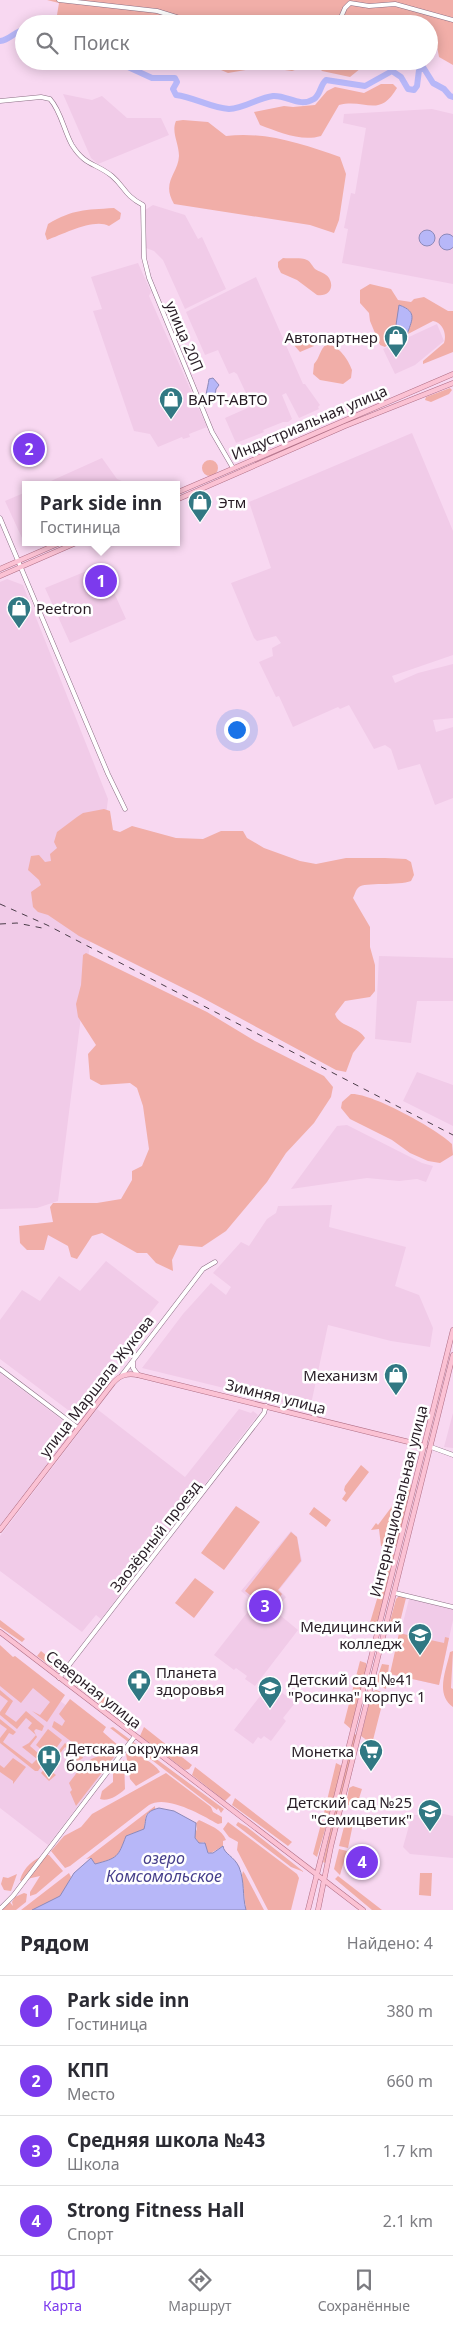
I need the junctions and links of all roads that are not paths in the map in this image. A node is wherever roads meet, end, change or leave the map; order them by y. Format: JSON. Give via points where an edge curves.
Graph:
{"nodes":[{"id":1,"x":58,"y":0,"type":"edge"},
{"id":2,"x":170,"y":15,"type":"edge"},
{"id":3,"x":341,"y":15,"type":"edge"},
{"id":4,"x":435,"y":15,"type":"edge"},
{"id":5,"x":438,"y":16,"type":"edge"},
{"id":6,"x":453,"y":20,"type":"edge"},
{"id":7,"x":0,"y":101,"type":"edge"},
{"id":8,"x":453,"y":374,"type":"edge"},
{"id":9,"x":453,"y":383,"type":"edge"},
{"id":10,"x":233,"y":468,"type":"junction"},
{"id":11,"x":180,"y":491,"type":"edge"},
{"id":12,"x":180,"y":498,"type":"edge"},
{"id":13,"x":0,"y":518,"type":"edge"},
{"id":14,"x":53,"y":546,"type":"edge"},
{"id":15,"x":69,"y":546,"type":"edge"},
{"id":16,"x":18,"y":561,"type":"junction"},
{"id":17,"x":21,"y":567,"type":"junction"},
{"id":18,"x":0,"y":569,"type":"edge"},
{"id":19,"x":0,"y":576,"type":"edge"},
{"id":20,"x":125,"y":809,"type":"dead end"},
{"id":21,"x":215,"y":1262,"type":"dead end"},
{"id":22,"x":453,"y":1330,"type":"edge"},
{"id":23,"x":453,"y":1354,"type":"edge"},
{"id":24,"x":133,"y":1362,"type":"junction"},
{"id":25,"x":128,"y":1368,"type":"junction"},
{"id":26,"x":0,"y":1369,"type":"edge"},
{"id":27,"x":122,"y":1375,"type":"junction"},
{"id":28,"x":138,"y":1375,"type":"junction"},
{"id":29,"x":266,"y":1406,"type":"junction"},
{"id":30,"x":78,"y":1428,"type":"junction"},
{"id":31,"x":424,"y":1446,"type":"junction"},
{"id":32,"x":431,"y":1447,"type":"junction"},
{"id":33,"x":453,"y":1455,"type":"edge"},
{"id":34,"x":408,"y":1512,"type":"junction"},
{"id":35,"x":415,"y":1514,"type":"junction"},
{"id":36,"x":0,"y":1530,"type":"edge"},
{"id":37,"x":395,"y":1593,"type":"junction"},
{"id":38,"x":453,"y":1607,"type":"edge"},
{"id":39,"x":0,"y":1632,"type":"edge"},
{"id":40,"x":60,"y":1678,"type":"junction"},
{"id":41,"x":364,"y":1685,"type":"junction"},
{"id":42,"x":371,"y":1686,"type":"junction"},
{"id":43,"x":135,"y":1736,"type":"junction"},
{"id":44,"x":317,"y":1875,"type":"junction"},
{"id":45,"x":324,"y":1880,"type":"junction"},
{"id":46,"x":0,"y":1909,"type":"edge"},
{"id":47,"x":308,"y":1910,"type":"edge"},
{"id":48,"x":318,"y":1910,"type":"edge"},
{"id":49,"x":363,"y":1910,"type":"edge"}],
"edges":[{"from":1,"to":2,"type":"street"},
{"from":3,"to":4,"type":"street","via":[[350,3],[369,6],[395,4]]},
{"from":5,"to":6,"type":"street"},
{"from":7,"to":10,"type":"street","name":"улица 20П","via":[[50,99],[78,154],[113,177],[129,197],[143,205],[143,254],[149,278],[212,432]]},
{"from":8,"to":10,"type":"main road","name":"Индустриальная улица"},
{"from":9,"to":12,"type":"main road","name":"Индустриальная улица"},
{"from":10,"to":11,"type":"main road","name":"Индустриальная улица"},
{"from":13,"to":16,"type":"street"},
{"from":14,"to":16,"type":"main road"},
{"from":15,"to":17,"type":"main road"},
{"from":16,"to":17,"type":"street"},
{"from":16,"to":18,"type":"main road"},
{"from":17,"to":19,"type":"main road"},
{"from":17,"to":20,"type":"street"},
{"from":21,"to":24,"type":"street","name":"улица Маршала Жукова","via":[[203,1269]]},
{"from":22,"to":31,"type":"main road","name":"Интернациональная улица"},
{"from":23,"to":32,"type":"main road","name":"Интернациональная улица"},
{"from":24,"to":25,"type":"street","name":"улица Маршала Жукова"},
{"from":24,"to":28,"type":"street"},
{"from":25,"to":27,"type":"street","name":"улица Маршала Жукова"},
{"from":25,"to":28,"type":"street"},
{"from":26,"to":30,"type":"street"},
{"from":27,"to":28,"type":"main road","name":"Зимняя улица"},
{"from":27,"to":30,"type":"main road","name":"улица Маршала Жукова"},
{"from":28,"to":29,"type":"main road","name":"Зимняя улица"},
{"from":29,"to":31,"type":"main road","name":"Зимняя улица"},
{"from":29,"to":40,"type":"street","name":"Заозёрный проезд","via":[[264,1413]]},
{"from":30,"to":36,"type":"main road","name":"улица Маршала Жукова"},
{"from":31,"to":32,"type":"main road","name":"Зимняя улица"},
{"from":31,"to":34,"type":"main road","name":"Интернациональная улица"},
{"from":32,"to":33,"type":"street"},
{"from":32,"to":35,"type":"main road","name":"Интернациональная улица"},
{"from":34,"to":35,"type":"main road"},
{"from":34,"to":41,"type":"main road","name":"Интернациональная улица"},
{"from":35,"to":37,"type":"main road","name":"Интернациональная улица"},
{"from":37,"to":38,"type":"street"},
{"from":37,"to":42,"type":"main road","name":"Интернациональная улица"},
{"from":39,"to":40,"type":"main road","name":"Северная улица"},
{"from":40,"to":43,"type":"main road","name":"Северная улица"},
{"from":41,"to":42,"type":"main road"},
{"from":41,"to":44,"type":"main road","name":"Интернациональная улица"},
{"from":42,"to":45,"type":"main road","name":"Интернациональная улица"},
{"from":43,"to":44,"type":"main road","name":"Северная улица"},
{"from":43,"to":46,"type":"street"},
{"from":44,"to":45,"type":"main road","name":"Северная улица"},
{"from":44,"to":47,"type":"main road","name":"Интернациональная улица"},
{"from":45,"to":48,"type":"main road","name":"Интернациональная улица"},
{"from":45,"to":49,"type":"main road","name":"Северная улица"}]}
